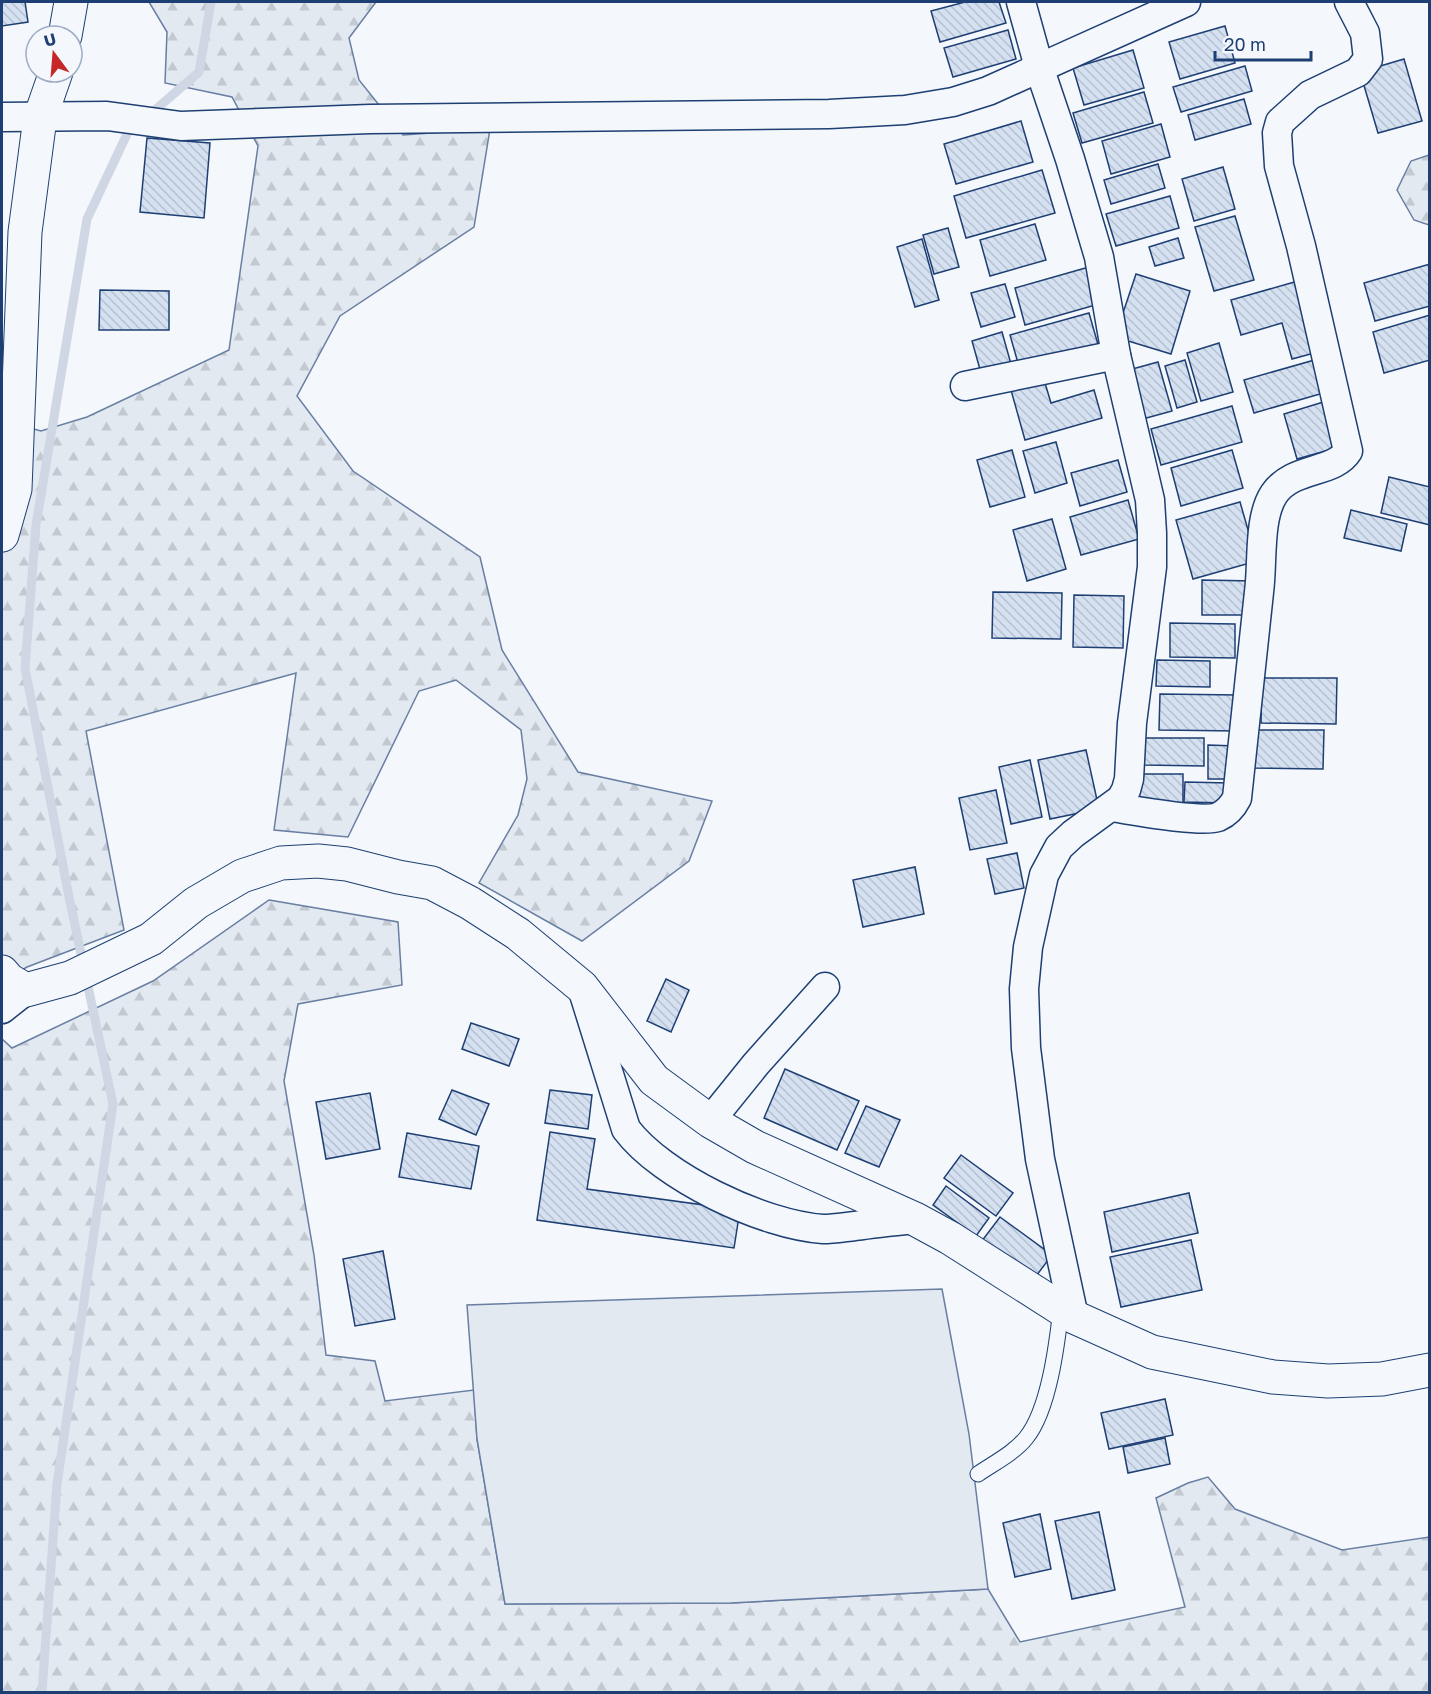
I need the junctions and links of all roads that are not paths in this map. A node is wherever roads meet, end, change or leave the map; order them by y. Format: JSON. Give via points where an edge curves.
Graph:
{"nodes":[{"id":1,"x":71,"y":2,"type":"edge"},
{"id":2,"x":1021,"y":2,"type":"edge"},
{"id":3,"x":1186,"y":2,"type":"edge"},
{"id":4,"x":1349,"y":2,"type":"edge"},
{"id":5,"x":67,"y":24,"type":"edge"},
{"id":6,"x":1039,"y":67,"type":"junction"},
{"id":7,"x":52,"y":84,"type":"edge"},
{"id":8,"x":2,"y":117,"type":"edge"},
{"id":9,"x":40,"y":118,"type":"junction"},
{"id":10,"x":1116,"y":355,"type":"junction"},
{"id":11,"x":964,"y":386,"type":"dead end"},
{"id":12,"x":2,"y":535,"type":"edge"},
{"id":13,"x":1110,"y":807,"type":"junction"},
{"id":14,"x":582,"y":987,"type":"junction"},
{"id":15,"x":825,"y":987,"type":"dead end"},
{"id":16,"x":10,"y":991,"type":"edge"},
{"id":17,"x":710,"y":1121,"type":"junction"},
{"id":18,"x":915,"y":1219,"type":"junction"},
{"id":19,"x":1067,"y":1313,"type":"junction"},
{"id":20,"x":1430,"y":1370,"type":"edge"},
{"id":21,"x":978,"y":1474,"type":"dead end"}],
"edges":[{"from":1,"to":5,"type":"street"},
{"from":2,"to":6,"type":"street"},
{"from":3,"to":6,"type":"street"},
{"from":4,"to":13,"type":"street","via":[[1365,33],[1368,59],[1358,72],[1310,95],[1280,122],[1277,133],[1280,166],[1348,451],[1338,462],[1288,481],[1275,492],[1267,509],[1237,798],[1233,806],[1220,816],[1201,818]]},
{"from":6,"to":9,"type":"street","via":[[988,91],[953,102],[905,110],[829,114],[370,119],[181,126],[107,116]]},
{"from":6,"to":10,"type":"street","via":[[1099,257]]},
{"from":7,"to":9,"type":"street"},
{"from":8,"to":9,"type":"street"},
{"from":9,"to":12,"type":"street","via":[[25,232],[15,489]]},
{"from":10,"to":11,"type":"street"},
{"from":10,"to":13,"type":"street","via":[[1149,500],[1152,567],[1132,723],[1129,779],[1121,799]]},
{"from":13,"to":19,"type":"street","via":[[1059,847],[1044,875],[1028,947],[1024,989],[1026,1048],[1040,1159]]},
{"from":14,"to":16,"type":"street","via":[[518,934],[432,883],[318,861],[281,863],[242,876],[196,903],[151,939],[70,978]]},
{"from":14,"to":17,"type":"street","via":[[654,1080]]},
{"from":14,"to":18,"type":"street","via":[[626,1129],[638,1145],[675,1174],[782,1222],[825,1229]]},
{"from":15,"to":17,"type":"street"},
{"from":17,"to":18,"type":"street","via":[[755,1147]]},
{"from":18,"to":19,"type":"street"},
{"from":19,"to":20,"type":"street","via":[[1152,1353],[1273,1377],[1382,1379]]},
{"from":19,"to":21,"type":"lane","via":[[1032,1430],[1018,1447]]}]}
